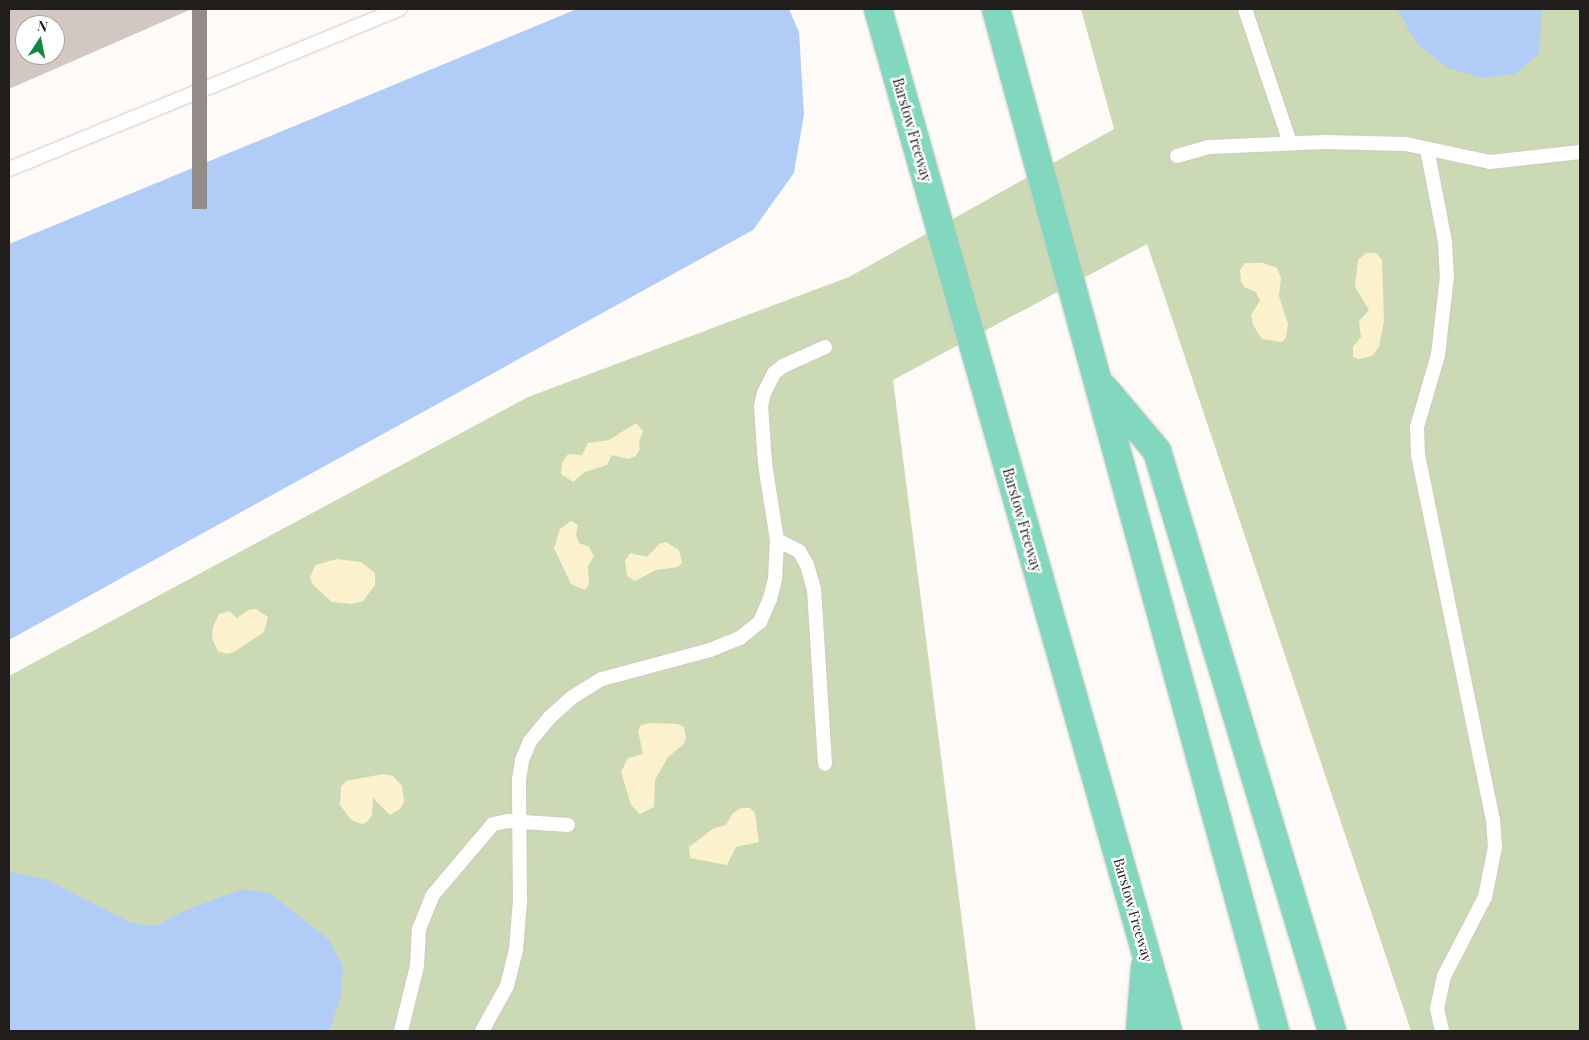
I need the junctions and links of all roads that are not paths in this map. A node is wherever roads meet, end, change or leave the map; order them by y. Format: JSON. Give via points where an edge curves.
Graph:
{"nodes":[{"id":1,"x":400,"y":9,"type":"edge"},
{"id":2,"x":878,"y":9,"type":"edge"},
{"id":3,"x":996,"y":9,"type":"edge"},
{"id":4,"x":1245,"y":9,"type":"edge"},
{"id":5,"x":1290,"y":143,"type":"junction"},
{"id":6,"x":1427,"y":148,"type":"junction"},
{"id":7,"x":1580,"y":152,"type":"edge"},
{"id":8,"x":1177,"y":156,"type":"dead end"},
{"id":9,"x":9,"y":169,"type":"edge"},
{"id":10,"x":824,"y":347,"type":"dead end"},
{"id":11,"x":1099,"y":382,"type":"junction"},
{"id":12,"x":777,"y":540,"type":"junction"},
{"id":13,"x":825,"y":764,"type":"dead end"},
{"id":14,"x":518,"y":822,"type":"junction"},
{"id":15,"x":568,"y":825,"type":"dead end"},
{"id":16,"x":1146,"y":956,"type":"junction"},
{"id":17,"x":401,"y":1031,"type":"edge"},
{"id":18,"x":482,"y":1031,"type":"edge"},
{"id":19,"x":1140,"y":1031,"type":"edge"},
{"id":20,"x":1168,"y":1031,"type":"edge"},
{"id":21,"x":1276,"y":1031,"type":"edge"},
{"id":22,"x":1332,"y":1031,"type":"edge"},
{"id":23,"x":1442,"y":1031,"type":"edge"}],
"edges":[{"from":1,"to":9,"type":"lane"},
{"from":2,"to":16,"type":"highway","name":"Barstow Freeway"},
{"from":3,"to":11,"type":"highway"},
{"from":4,"to":5,"type":"lane"},
{"from":5,"to":6,"type":"lane","via":[[1406,144]]},
{"from":5,"to":8,"type":"lane","via":[[1209,147]]},
{"from":6,"to":7,"type":"lane","via":[[1490,162]]},
{"from":6,"to":23,"type":"lane","via":[[1445,242],[1447,276],[1438,355],[1417,427],[1418,455],[1493,819],[1495,848],[1484,897],[1444,976],[1437,1009]]},
{"from":10,"to":12,"type":"lane","via":[[774,372],[764,393],[761,406],[765,464]]},
{"from":11,"to":21,"type":"highway"},
{"from":11,"to":22,"type":"highway","via":[[1157,451]]},
{"from":12,"to":13,"type":"lane","via":[[799,551],[814,589]]},
{"from":12,"to":14,"type":"lane","via":[[770,599],[760,622],[740,638],[602,679],[571,698],[549,718],[530,741],[522,760]]},
{"from":14,"to":15,"type":"lane"},
{"from":14,"to":17,"type":"lane","via":[[493,824],[432,896],[424,911],[417,966]]},
{"from":14,"to":18,"type":"lane","via":[[520,901],[516,949],[504,993]]},
{"from":16,"to":19,"type":"highway"},
{"from":16,"to":20,"type":"highway","name":"Barstow Freeway"}]}
